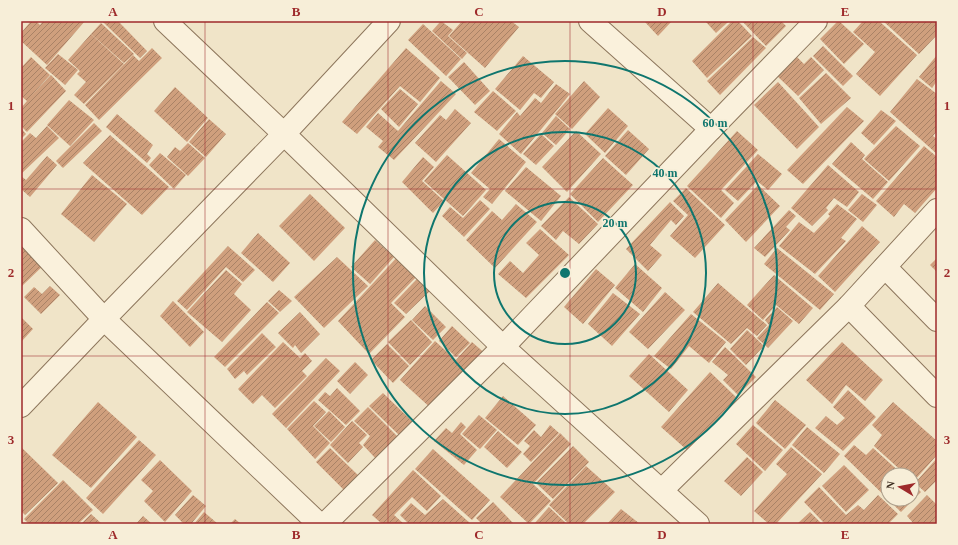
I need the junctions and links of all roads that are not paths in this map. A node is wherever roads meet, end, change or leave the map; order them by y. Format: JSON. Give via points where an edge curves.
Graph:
{"nodes":[{"id":1,"x":165,"y":21,"type":"edge"},
{"id":2,"x":389,"y":21,"type":"edge"},
{"id":3,"x":590,"y":21,"type":"edge"},
{"id":4,"x":816,"y":21,"type":"edge"},
{"id":5,"x":711,"y":129,"type":"junction"},
{"id":6,"x":284,"y":134,"type":"junction"},
{"id":7,"x":937,"y":210,"type":"edge"},
{"id":8,"x":21,"y":229,"type":"edge"},
{"id":9,"x":885,"y":267,"type":"junction"},
{"id":10,"x":849,"y":306,"type":"junction"},
{"id":11,"x":104,"y":319,"type":"junction"},
{"id":12,"x":937,"y":320,"type":"edge"},
{"id":13,"x":503,"y":347,"type":"junction"},
{"id":14,"x":937,"y":396,"type":"edge"},
{"id":15,"x":21,"y":406,"type":"edge"},
{"id":16,"x":662,"y":490,"type":"junction"},
{"id":17,"x":319,"y":524,"type":"edge"},
{"id":18,"x":325,"y":524,"type":"edge"},
{"id":19,"x":698,"y":524,"type":"edge"}],
"edges":[{"from":1,"to":6,"type":"street"},
{"from":2,"to":6,"type":"street"},
{"from":3,"to":5,"type":"street"},
{"from":4,"to":5,"type":"street"},
{"from":5,"to":13,"type":"street"},
{"from":6,"to":11,"type":"street"},
{"from":6,"to":13,"type":"street"},
{"from":7,"to":9,"type":"street"},
{"from":8,"to":11,"type":"street"},
{"from":9,"to":10,"type":"street"},
{"from":9,"to":12,"type":"street"},
{"from":10,"to":14,"type":"street"},
{"from":10,"to":16,"type":"street"},
{"from":11,"to":15,"type":"street"},
{"from":11,"to":17,"type":"street"},
{"from":13,"to":16,"type":"street"},
{"from":13,"to":18,"type":"street"},
{"from":16,"to":19,"type":"street"}]}
